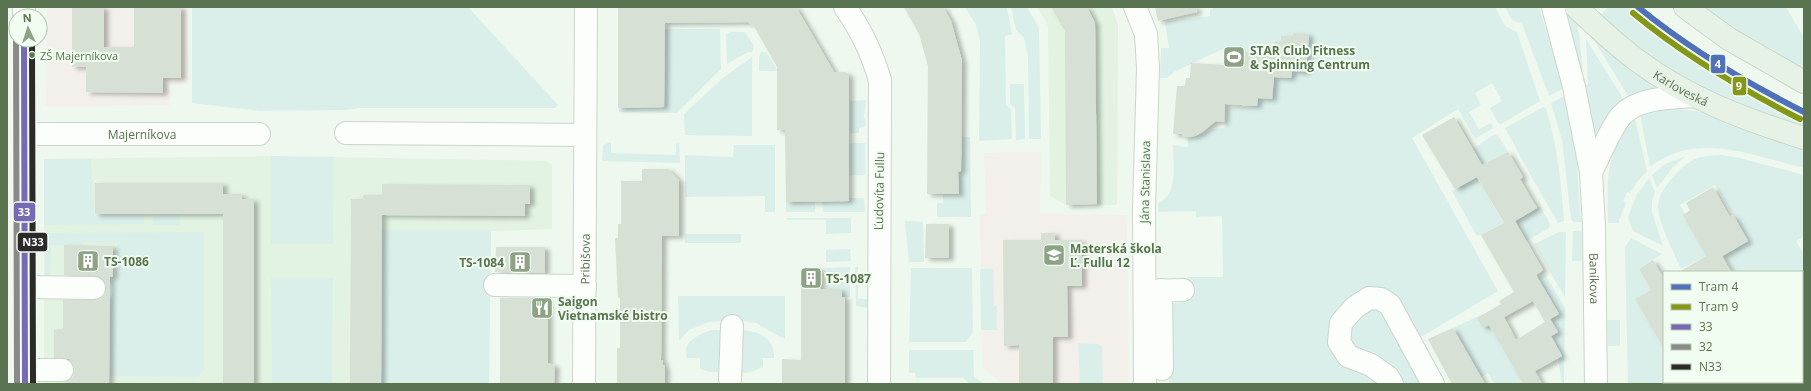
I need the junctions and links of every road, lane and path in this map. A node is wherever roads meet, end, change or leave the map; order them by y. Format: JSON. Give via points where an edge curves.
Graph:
{"nodes":[{"id":1,"x":586,"y":7,"type":"edge"},
{"id":2,"x":845,"y":7,"type":"edge"},
{"id":3,"x":1135,"y":7,"type":"edge"},
{"id":4,"x":1553,"y":7,"type":"edge"},
{"id":5,"x":1576,"y":7,"type":"edge"},
{"id":6,"x":1685,"y":7,"type":"edge"},
{"id":7,"x":24,"y":48,"type":"edge"},
{"id":8,"x":1804,"y":82,"type":"edge"},
{"id":9,"x":1694,"y":96,"type":"junction"},
{"id":10,"x":346,"y":133,"type":"dead end"},
{"id":11,"x":24,"y":134,"type":"junction"},
{"id":12,"x":259,"y":134,"type":"dead end"},
{"id":13,"x":585,"y":135,"type":"junction"},
{"id":14,"x":1804,"y":138,"type":"edge"},
{"id":15,"x":1591,"y":172,"type":"junction"},
{"id":16,"x":495,"y":285,"type":"dead end"},
{"id":17,"x":585,"y":286,"type":"junction"},
{"id":18,"x":26,"y":287,"type":"junction"},
{"id":19,"x":94,"y":288,"type":"dead end"},
{"id":20,"x":1153,"y":290,"type":"junction"},
{"id":21,"x":1183,"y":290,"type":"dead end"},
{"id":22,"x":732,"y":326,"type":"dead end"},
{"id":23,"x":1162,"y":369,"type":"dead end"},
{"id":24,"x":62,"y":370,"type":"dead end"},
{"id":25,"x":25,"y":377,"type":"edge"},
{"id":26,"x":730,"y":380,"type":"dead end"},
{"id":27,"x":584,"y":384,"type":"edge"},
{"id":28,"x":879,"y":384,"type":"edge"},
{"id":29,"x":1145,"y":384,"type":"edge"},
{"id":30,"x":1392,"y":384,"type":"edge"},
{"id":31,"x":1433,"y":384,"type":"edge"},
{"id":32,"x":1596,"y":384,"type":"edge"}],
"edges":[{"from":1,"to":13,"type":"street","name":"Pribišova"},
{"from":2,"to":28,"type":"street","name":"Ľudovíta Fullu","via":[[872,54],[880,80]]},
{"from":3,"to":20,"type":"street","name":"Jána Stanislava","via":[[1146,34],[1148,68],[1144,217]]},
{"from":4,"to":15,"type":"street","name":"Baníkova","via":[[1574,87]]},
{"from":5,"to":9,"type":"main road","name":"Karloveská","via":[[1639,62]]},
{"from":6,"to":8,"type":"main road","via":[[1729,39]]},
{"from":7,"to":11,"type":"street"},
{"from":9,"to":14,"type":"main road","name":"Karloveská","via":[[1750,120]]},
{"from":9,"to":15,"type":"street","via":[[1657,99],[1632,107],[1621,116]]},
{"from":10,"to":13,"type":"street"},
{"from":11,"to":12,"type":"street","name":"Majerníkova"},
{"from":11,"to":18,"type":"street"},
{"from":13,"to":17,"type":"street","name":"Pribišova"},
{"from":15,"to":32,"type":"street","name":"Baníkova"},
{"from":16,"to":17,"type":"street"},
{"from":17,"to":27,"type":"street","name":"Pribišova"},
{"from":18,"to":19,"type":"street"},
{"from":18,"to":25,"type":"street"},
{"from":20,"to":21,"type":"street"},
{"from":20,"to":23,"type":"street"},
{"from":20,"to":29,"type":"street","name":"Jána Stanislava"},
{"from":22,"to":26,"type":"street"},
{"from":24,"to":25,"type":"street"},
{"from":30,"to":31,"type":"street","via":[[1388,377],[1371,365],[1348,356],[1340,342],[1341,324],[1354,308],[1369,298],[1381,299],[1390,305]]}]}
